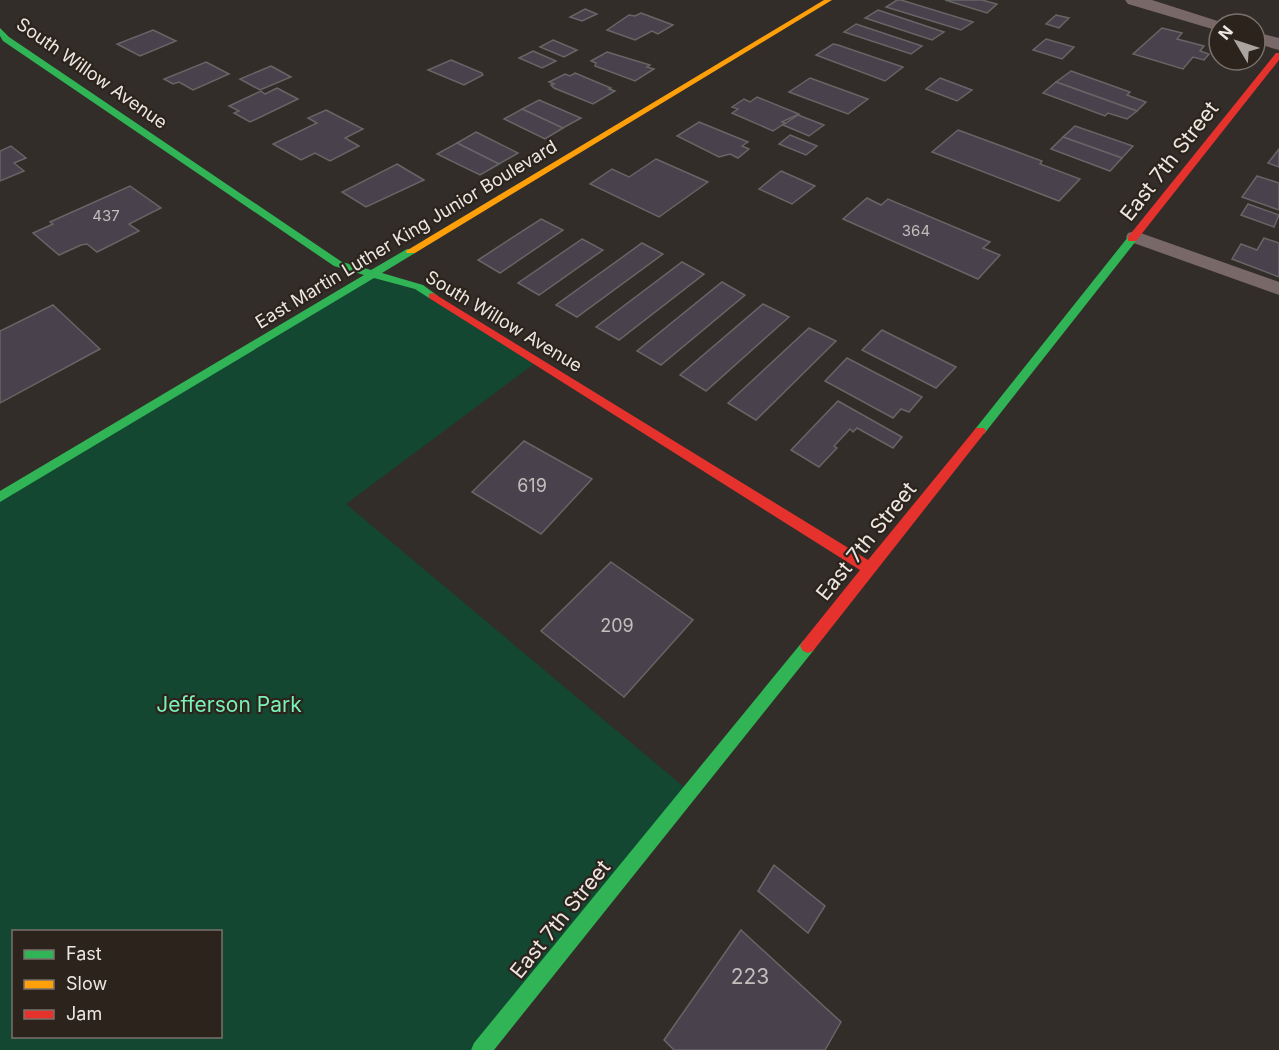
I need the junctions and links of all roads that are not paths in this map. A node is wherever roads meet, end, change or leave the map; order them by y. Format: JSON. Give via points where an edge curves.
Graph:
{"nodes":[{"id":1,"x":829,"y":0,"type":"edge"},
{"id":2,"x":1134,"y":0,"type":"edge"},
{"id":3,"x":1207,"y":22,"type":"edge"},
{"id":4,"x":0,"y":30,"type":"edge"},
{"id":5,"x":1279,"y":56,"type":"edge"},
{"id":6,"x":1135,"y":237,"type":"junction"},
{"id":7,"x":374,"y":274,"type":"junction"},
{"id":8,"x":1279,"y":289,"type":"edge"},
{"id":9,"x":0,"y":497,"type":"edge"},
{"id":10,"x":870,"y":569,"type":"junction"},
{"id":11,"x":489,"y":1047,"type":"edge"}],
"edges":[{"from":1,"to":7,"type":"street","name":"East Martin Luther King Junior Boulevard"},
{"from":2,"to":3,"type":"street"},
{"from":4,"to":7,"type":"street","name":"South Willow Avenue","via":[[6,39],[338,264]]},
{"from":5,"to":6,"type":"street","name":"East 7th Street"},
{"from":6,"to":8,"type":"lane"},
{"from":6,"to":10,"type":"street","name":"East 7th Street"},
{"from":7,"to":9,"type":"street","name":"East Martin Luther King Junior Boulevard"},
{"from":7,"to":10,"type":"street","name":"South Willow Avenue","via":[[419,287]]},
{"from":10,"to":11,"type":"street","name":"East 7th Street"}]}
